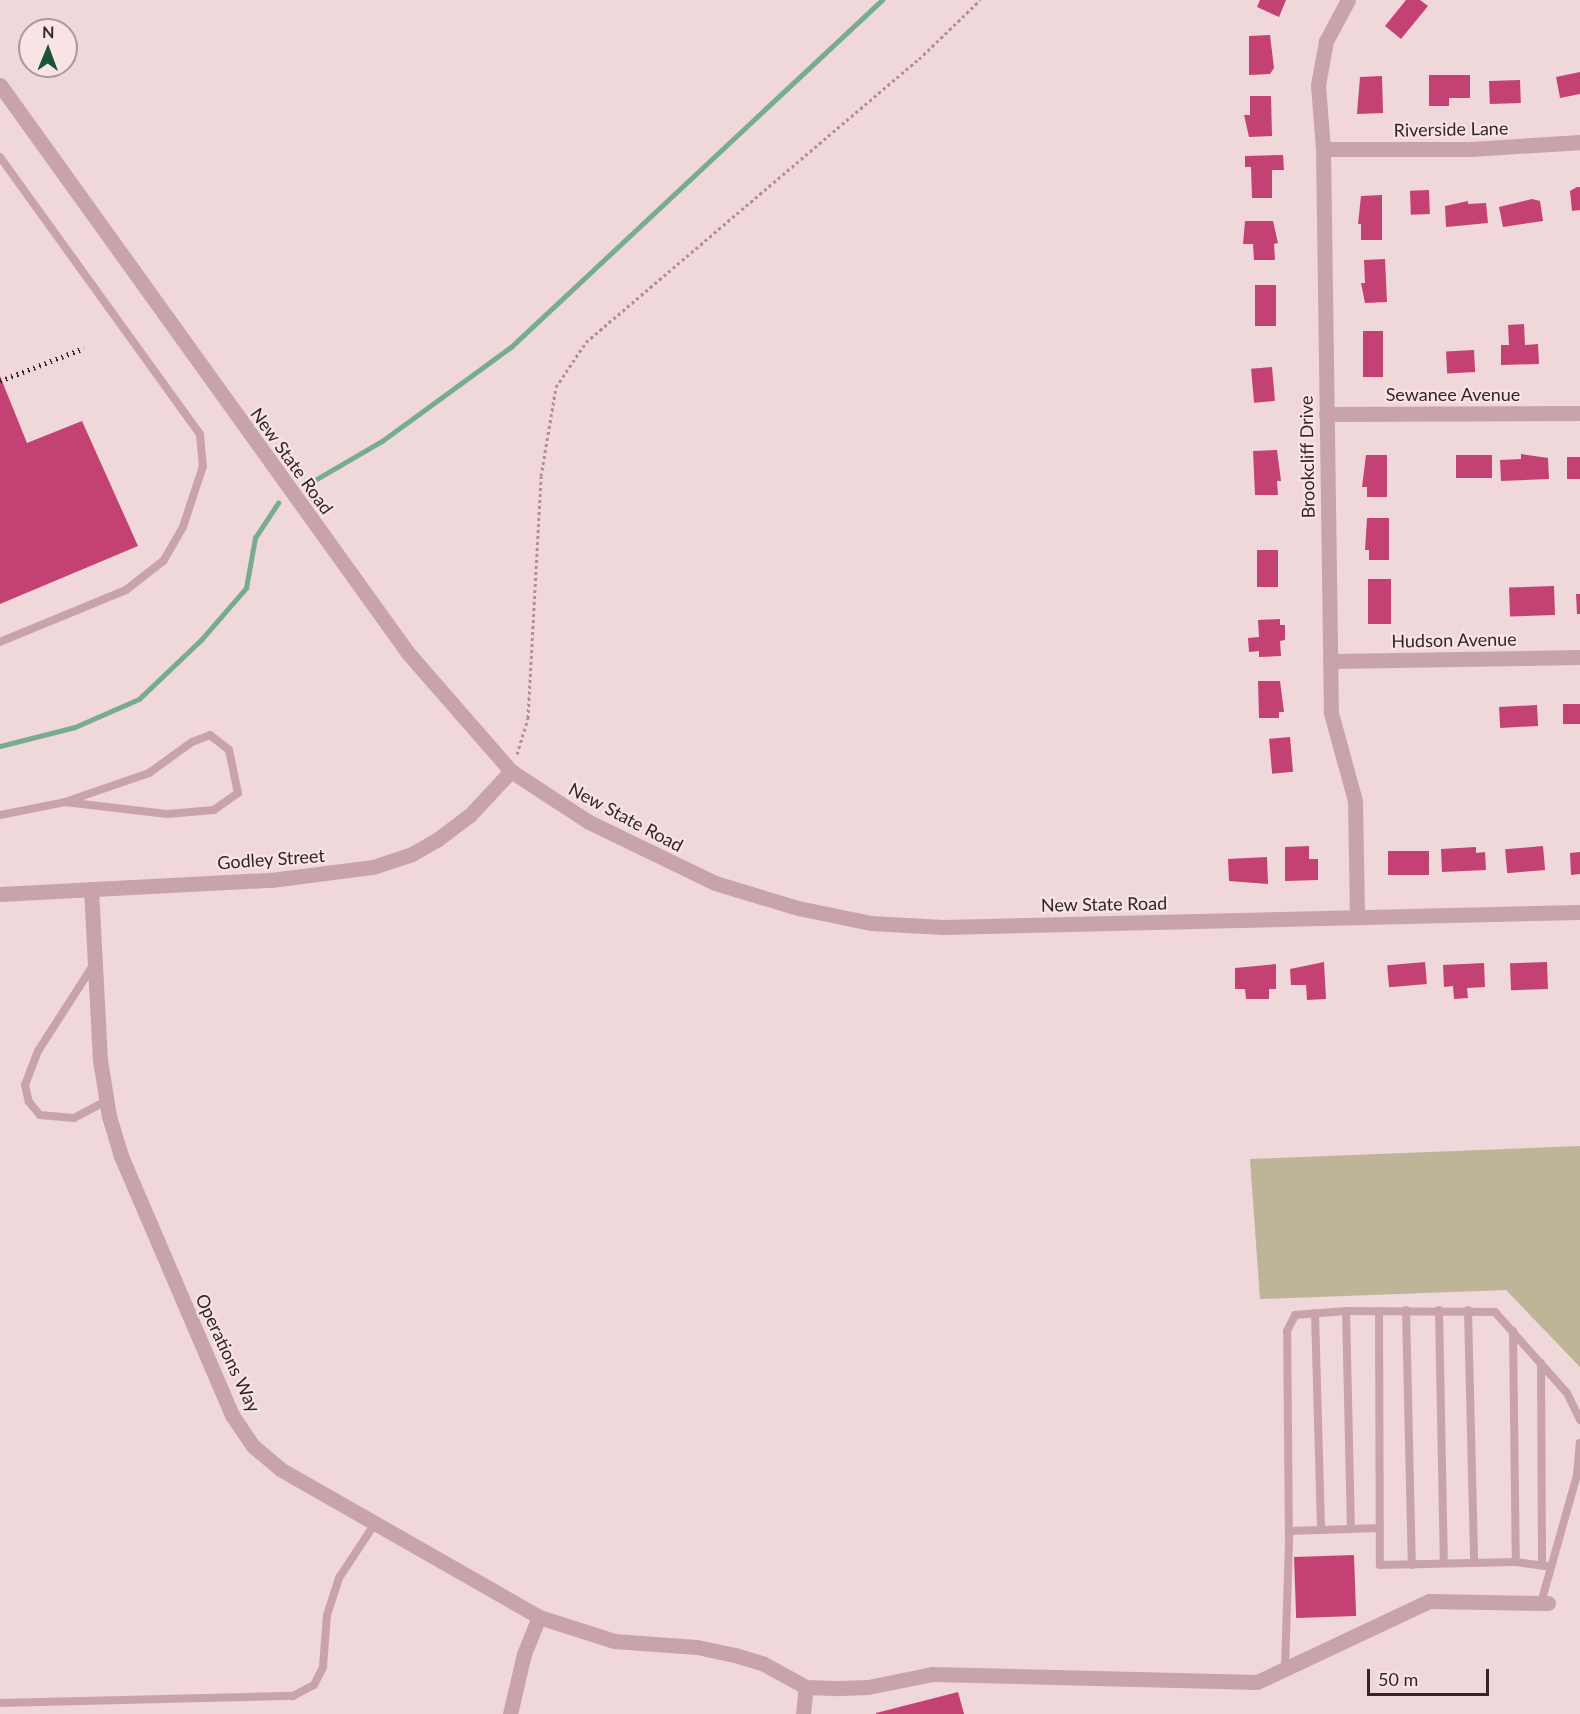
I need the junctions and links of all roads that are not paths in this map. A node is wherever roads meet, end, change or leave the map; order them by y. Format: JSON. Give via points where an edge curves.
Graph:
{"nodes":[{"id":1,"x":1348,"y":0,"type":"edge"},
{"id":2,"x":0,"y":85,"type":"edge"},
{"id":3,"x":1580,"y":142,"type":"edge"},
{"id":4,"x":1323,"y":149,"type":"junction"},
{"id":5,"x":0,"y":157,"type":"edge"},
{"id":6,"x":1580,"y":413,"type":"edge"},
{"id":7,"x":1326,"y":414,"type":"junction"},
{"id":8,"x":0,"y":642,"type":"edge"},
{"id":9,"x":1580,"y":657,"type":"edge"},
{"id":10,"x":1329,"y":661,"type":"junction"},
{"id":11,"x":511,"y":771,"type":"junction"},
{"id":12,"x":65,"y":802,"type":"junction"},
{"id":13,"x":0,"y":814,"type":"edge"},
{"id":14,"x":91,"y":889,"type":"junction"},
{"id":15,"x":0,"y":894,"type":"edge"},
{"id":16,"x":1580,"y":912,"type":"edge"},
{"id":17,"x":1357,"y":917,"type":"junction"},
{"id":18,"x":95,"y":962,"type":"junction"},
{"id":19,"x":106,"y":1101,"type":"junction"},
{"id":20,"x":1406,"y":1310,"type":"junction"},
{"id":21,"x":1439,"y":1310,"type":"junction"},
{"id":22,"x":1468,"y":1310,"type":"junction"},
{"id":23,"x":1346,"y":1311,"type":"junction"},
{"id":24,"x":1379,"y":1311,"type":"junction"},
{"id":25,"x":1316,"y":1312,"type":"junction"},
{"id":26,"x":1513,"y":1331,"type":"junction"},
{"id":27,"x":1541,"y":1363,"type":"junction"},
{"id":28,"x":1580,"y":1420,"type":"edge"},
{"id":29,"x":1580,"y":1443,"type":"edge"},
{"id":30,"x":374,"y":1525,"type":"junction"},
{"id":31,"x":1351,"y":1528,"type":"junction"},
{"id":32,"x":1380,"y":1528,"type":"junction"},
{"id":33,"x":1321,"y":1530,"type":"junction"},
{"id":34,"x":1289,"y":1531,"type":"junction"},
{"id":35,"x":1444,"y":1561,"type":"junction"},
{"id":36,"x":1474,"y":1562,"type":"junction"},
{"id":37,"x":1516,"y":1562,"type":"junction"},
{"id":38,"x":1542,"y":1563,"type":"junction"},
{"id":39,"x":1412,"y":1565,"type":"junction"},
{"id":40,"x":1551,"y":1567,"type":"junction"},
{"id":41,"x":1545,"y":1603,"type":"joint"},
{"id":42,"x":539,"y":1617,"type":"junction"},
{"id":43,"x":1285,"y":1669,"type":"junction"},
{"id":44,"x":806,"y":1687,"type":"junction"},
{"id":45,"x":0,"y":1703,"type":"edge"},
{"id":46,"x":510,"y":1714,"type":"edge"},
{"id":47,"x":803,"y":1714,"type":"edge"}],
"edges":[{"from":1,"to":4,"type":"street","name":"Brookcliff Drive","via":[[1331,26],[1320,70]]},
{"from":2,"to":11,"type":"street","name":"New State Road","via":[[408,653]]},
{"from":3,"to":4,"type":"street","name":"Riverside Lane","via":[[1470,149]]},
{"from":4,"to":7,"type":"street","name":"Brookcliff Drive"},
{"from":5,"to":8,"type":"lane","via":[[200,434],[203,466],[183,527],[163,561],[126,590]]},
{"from":6,"to":7,"type":"street","name":"Sewanee Avenue"},
{"from":7,"to":10,"type":"street","name":"Brookcliff Drive"},
{"from":9,"to":10,"type":"street","name":"Hudson Avenue"},
{"from":10,"to":17,"type":"street","name":"Brookcliff Drive","via":[[1332,728],[1355,801]]},
{"from":11,"to":14,"type":"street","name":"Godley Street","via":[[469,816],[438,839],[412,854],[373,867],[271,880]]},
{"from":11,"to":17,"type":"street","name":"New State Road","via":[[589,822],[678,867],[755,897],[835,917],[943,927]]},
{"from":12,"to":12,"type":"lane","via":[[149,773],[192,742],[210,735],[229,750],[238,793],[214,810],[167,814]]},
{"from":12,"to":13,"type":"lane"},
{"from":14,"to":15,"type":"street","name":"Godley Street"},
{"from":14,"to":18,"type":"street","name":"Operations Way"},
{"from":16,"to":17,"type":"street","name":"New State Road"},
{"from":18,"to":19,"type":"street","name":"Operations Way"},
{"from":18,"to":19,"type":"lane","via":[[38,1051],[25,1085],[29,1102],[40,1115],[74,1118]]},
{"from":19,"to":30,"type":"street","name":"Operations Way","via":[[121,1156],[232,1415],[253,1446],[280,1469]]},
{"from":20,"to":21,"type":"lane"},
{"from":20,"to":24,"type":"lane"},
{"from":20,"to":39,"type":"lane"},
{"from":21,"to":22,"type":"lane"},
{"from":21,"to":35,"type":"lane"},
{"from":22,"to":26,"type":"lane","via":[[1495,1312]]},
{"from":22,"to":36,"type":"lane"},
{"from":23,"to":24,"type":"lane"},
{"from":23,"to":25,"type":"lane"},
{"from":23,"to":31,"type":"lane"},
{"from":24,"to":32,"type":"lane"},
{"from":25,"to":33,"type":"lane"},
{"from":25,"to":34,"type":"lane","via":[[1295,1315],[1287,1331]]},
{"from":26,"to":27,"type":"lane"},
{"from":26,"to":37,"type":"lane"},
{"from":27,"to":28,"type":"lane","via":[[1567,1393]]},
{"from":27,"to":38,"type":"lane"},
{"from":29,"to":40,"type":"lane","via":[[1577,1475]]},
{"from":30,"to":42,"type":"street","name":"Operations Way"},
{"from":30,"to":45,"type":"lane","via":[[339,1578],[327,1615],[323,1666],[314,1685],[293,1696]]},
{"from":31,"to":32,"type":"lane"},
{"from":31,"to":33,"type":"lane"},
{"from":32,"to":39,"type":"lane","via":[[1380,1565]]},
{"from":33,"to":34,"type":"lane"},
{"from":34,"to":43,"type":"lane"},
{"from":35,"to":36,"type":"lane"},
{"from":35,"to":39,"type":"lane"},
{"from":36,"to":37,"type":"lane"},
{"from":37,"to":38,"type":"lane"},
{"from":38,"to":40,"type":"lane"},
{"from":40,"to":41,"type":"lane"},
{"from":41,"to":43,"type":"street","via":[[1429,1601]]},
{"from":42,"to":44,"type":"street","name":"Operations Way","via":[[614,1641],[698,1647],[735,1655],[764,1664]]},
{"from":42,"to":46,"type":"street","via":[[524,1654]]},
{"from":43,"to":44,"type":"street","via":[[1257,1682],[932,1674],[868,1687]]},
{"from":44,"to":47,"type":"street"}]}
